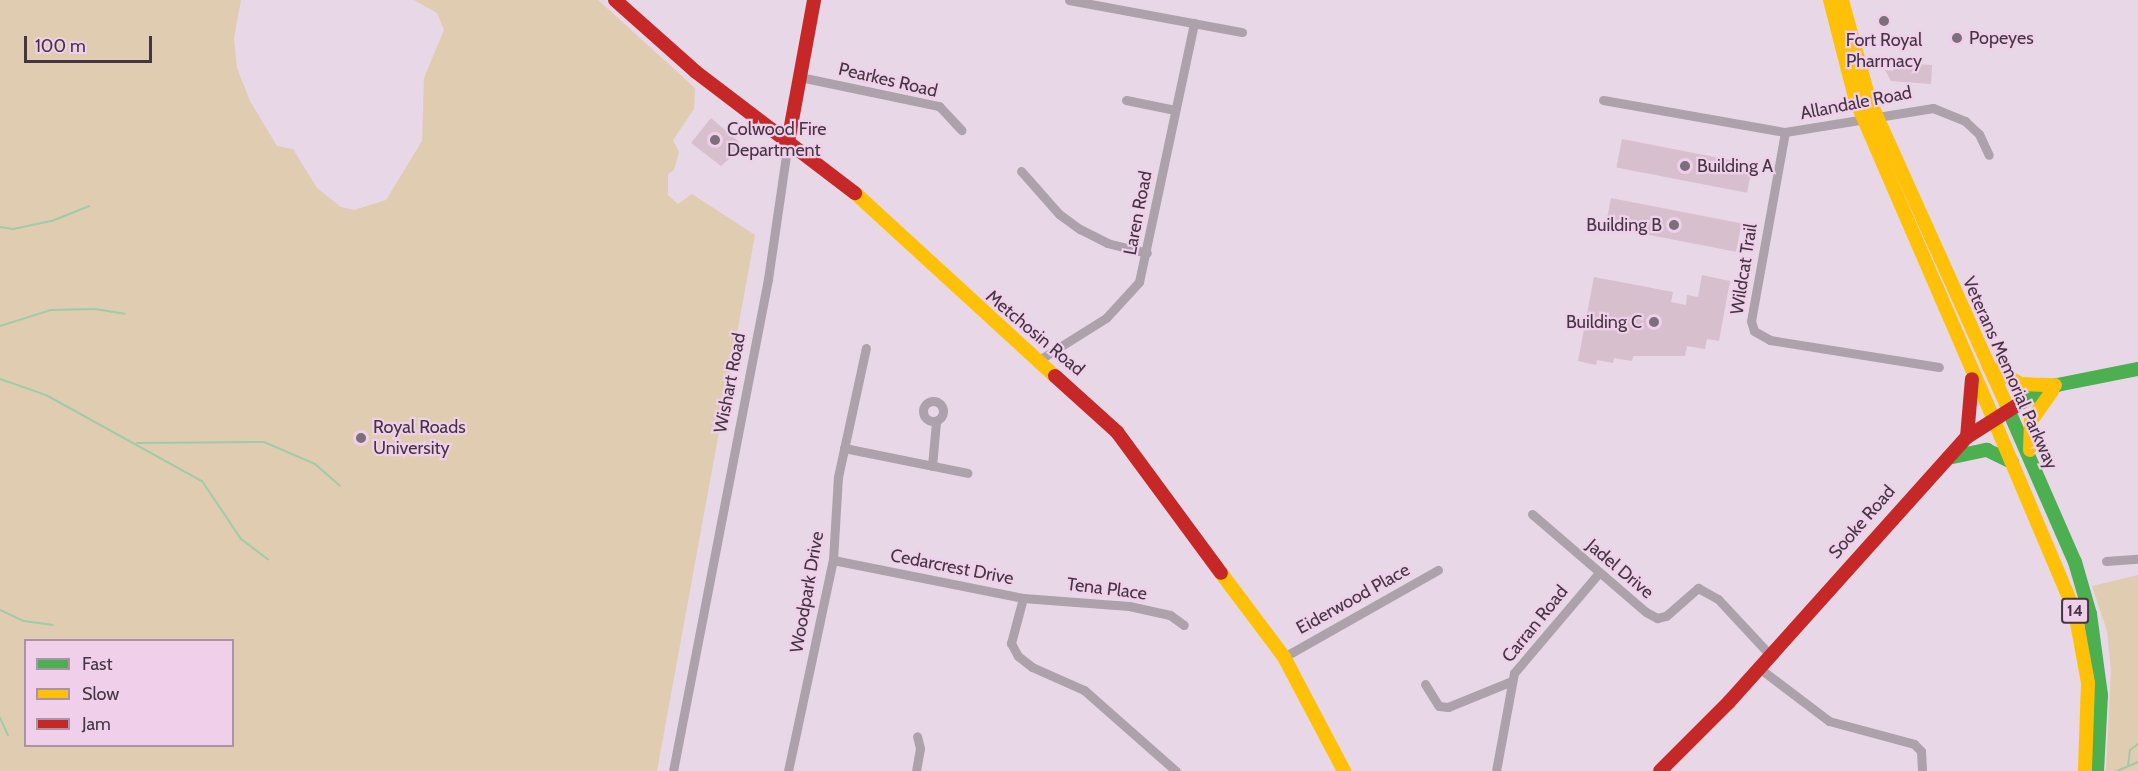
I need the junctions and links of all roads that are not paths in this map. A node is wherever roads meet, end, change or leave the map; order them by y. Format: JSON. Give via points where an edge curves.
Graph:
{"nodes":[{"id":1,"x":615,"y":0,"type":"edge"},
{"id":2,"x":814,"y":0,"type":"edge"},
{"id":3,"x":1070,"y":0,"type":"edge"},
{"id":4,"x":1830,"y":0,"type":"edge"},
{"id":5,"x":1842,"y":0,"type":"edge"},
{"id":6,"x":1194,"y":23,"type":"junction"},
{"id":7,"x":1242,"y":32,"type":"dead end"},
{"id":8,"x":800,"y":77,"type":"junction"},
{"id":9,"x":1126,"y":100,"type":"dead end"},
{"id":10,"x":1603,"y":100,"type":"dead end"},
{"id":11,"x":1175,"y":110,"type":"junction"},
{"id":12,"x":1870,"y":118,"type":"junction"},
{"id":13,"x":961,"y":130,"type":"dead end"},
{"id":14,"x":1785,"y":132,"type":"junction"},
{"id":15,"x":788,"y":142,"type":"junction"},
{"id":16,"x":1989,"y":155,"type":"dead end"},
{"id":17,"x":1021,"y":171,"type":"dead end"},
{"id":18,"x":1147,"y":253,"type":"junction"},
{"id":19,"x":866,"y":348,"type":"dead end"},
{"id":20,"x":1039,"y":360,"type":"junction"},
{"id":21,"x":1986,"y":365,"type":"junction"},
{"id":22,"x":1939,"y":367,"type":"dead end"},
{"id":23,"x":1970,"y":368,"type":"junction"},
{"id":24,"x":2138,"y":369,"type":"edge"},
{"id":25,"x":2057,"y":385,"type":"junction"},
{"id":26,"x":2008,"y":409,"type":"junction"},
{"id":27,"x":1993,"y":418,"type":"junction"},
{"id":28,"x":936,"y":422,"type":"dead end"},
{"id":29,"x":1967,"y":437,"type":"junction"},
{"id":30,"x":844,"y":448,"type":"junction"},
{"id":31,"x":1945,"y":459,"type":"junction"},
{"id":32,"x":2012,"y":462,"type":"junction"},
{"id":33,"x":932,"y":466,"type":"junction"},
{"id":34,"x":2035,"y":470,"type":"junction"},
{"id":35,"x":968,"y":473,"type":"dead end"},
{"id":36,"x":1532,"y":514,"type":"dead end"},
{"id":37,"x":2138,"y":559,"type":"edge"},
{"id":38,"x":832,"y":560,"type":"junction"},
{"id":39,"x":2106,"y":561,"type":"dead end"},
{"id":40,"x":1438,"y":570,"type":"dead end"},
{"id":41,"x":1598,"y":574,"type":"junction"},
{"id":42,"x":1023,"y":598,"type":"junction"},
{"id":43,"x":1184,"y":625,"type":"dead end"},
{"id":44,"x":1770,"y":655,"type":"junction"},
{"id":45,"x":1284,"y":657,"type":"junction"},
{"id":46,"x":1759,"y":668,"type":"junction"},
{"id":47,"x":1512,"y":681,"type":"junction"},
{"id":48,"x":1425,"y":684,"type":"dead end"},
{"id":49,"x":917,"y":736,"type":"dead end"},
{"id":50,"x":674,"y":771,"type":"edge"},
{"id":51,"x":788,"y":771,"type":"edge"},
{"id":52,"x":916,"y":771,"type":"edge"},
{"id":53,"x":1176,"y":771,"type":"edge"},
{"id":54,"x":1344,"y":771,"type":"edge"},
{"id":55,"x":1496,"y":771,"type":"edge"},
{"id":56,"x":1660,"y":771,"type":"edge"},
{"id":57,"x":1922,"y":771,"type":"edge"},
{"id":58,"x":2085,"y":771,"type":"edge"},
{"id":59,"x":2097,"y":771,"type":"edge"}],
"edges":[{"from":1,"to":15,"type":"main road","name":"Metchosin Road","via":[[696,72]]},
{"from":2,"to":8,"type":"main road","name":"Wishart Road"},
{"from":3,"to":6,"type":"street"},
{"from":4,"to":12,"type":"main road","name":"Veterans Memorial Parkway","via":[[1840,52]]},
{"from":5,"to":12,"type":"main road","name":"Veterans Memorial Parkway"},
{"from":6,"to":7,"type":"street"},
{"from":6,"to":11,"type":"street","name":"Laren Road"},
{"from":8,"to":13,"type":"street","name":"Pearkes Road","via":[[939,106]]},
{"from":8,"to":15,"type":"main road","name":"Wishart Road"},
{"from":9,"to":11,"type":"street"},
{"from":10,"to":14,"type":"street","name":"Allandale Road"},
{"from":11,"to":18,"type":"street","name":"Laren Road"},
{"from":12,"to":14,"type":"street","name":"Allandale Road"},
{"from":12,"to":16,"type":"street","name":"Allandale Road","via":[[1913,108],[1941,109],[1973,128]]},
{"from":12,"to":21,"type":"main road","name":"Veterans Memorial Parkway"},
{"from":12,"to":23,"type":"main road","name":"Veterans Memorial Parkway"},
{"from":14,"to":22,"type":"street","name":"Wildcat Trail","via":[[1751,321],[1754,331],[1770,340]]},
{"from":15,"to":20,"type":"main road","name":"Metchosin Road","via":[[858,195]]},
{"from":15,"to":50,"type":"street","name":"Wishart Road","via":[[768,279]]},
{"from":17,"to":18,"type":"street","via":[[1059,214],[1080,230],[1107,243]]},
{"from":18,"to":20,"type":"street","name":"Laren Road","via":[[1140,282],[1127,300]]},
{"from":19,"to":30,"type":"street","name":"Woodpark Drive"},
{"from":20,"to":45,"type":"main road","name":"Metchosin Road","via":[[1117,432]]},
{"from":21,"to":25,"type":"main road","via":[[2021,384]]},
{"from":21,"to":26,"type":"main road","name":"Veterans Memorial Parkway"},
{"from":23,"to":27,"type":"main road","name":"Veterans Memorial Parkway"},
{"from":23,"to":29,"type":"main road","via":[[1972,397]]},
{"from":24,"to":25,"type":"main road","name":"Sooke Road"},
{"from":25,"to":26,"type":"main road","name":"Sooke Road"},
{"from":25,"to":34,"type":"main road","via":[[2031,421]]},
{"from":26,"to":27,"type":"main road","name":"Sooke Road"},
{"from":26,"to":34,"type":"main road","name":"Veterans Memorial Parkway","number":"14"},
{"from":27,"to":29,"type":"main road","name":"Sooke Road"},
{"from":27,"to":32,"type":"main road","name":"Veterans Memorial Parkway","number":"14"},
{"from":28,"to":33,"type":"street"},
{"from":29,"to":31,"type":"main road","name":"Sooke Road"},
{"from":30,"to":33,"type":"street"},
{"from":30,"to":38,"type":"street","name":"Woodpark Drive"},
{"from":31,"to":32,"type":"main road","via":[[1987,450]]},
{"from":31,"to":44,"type":"main road","name":"Sooke Road"},
{"from":32,"to":58,"type":"main road","name":"Veterans Memorial Parkway","number":"14","via":[[2057,563],[2082,638],[2088,700]]},
{"from":33,"to":35,"type":"street"},
{"from":34,"to":59,"type":"main road","name":"Veterans Memorial Parkway","number":"14","via":[[2075,562],[2091,614],[2101,695]]},
{"from":36,"to":41,"type":"street","name":"Jadel Drive"},
{"from":37,"to":39,"type":"street"},
{"from":38,"to":42,"type":"street","name":"Cedarcrest Drive"},
{"from":38,"to":51,"type":"street","name":"Woodpark Drive"},
{"from":40,"to":45,"type":"street","name":"Eiderwood Place"},
{"from":41,"to":44,"type":"street","name":"Jadel Drive","via":[[1657,618],[1698,588],[1708,592]]},
{"from":41,"to":47,"type":"street","name":"Carran Road","via":[[1518,666]]},
{"from":42,"to":43,"type":"street","name":"Tena Place","via":[[1129,606],[1170,615]]},
{"from":42,"to":53,"type":"street","name":"Cedarcrest Drive","via":[[1011,643],[1018,656],[1032,668],[1084,690]]},
{"from":44,"to":46,"type":"main road","name":"Sooke Road"},
{"from":45,"to":54,"type":"main road","name":"Metchosin Road"},
{"from":46,"to":56,"type":"main road","name":"Sooke Road"},
{"from":46,"to":57,"type":"street","via":[[1829,721],[1914,744],[1921,750]]},
{"from":47,"to":48,"type":"street","via":[[1448,707],[1439,706]]},
{"from":47,"to":55,"type":"street","name":"Carran Road"},
{"from":49,"to":52,"type":"street","via":[[921,748]]}]}
